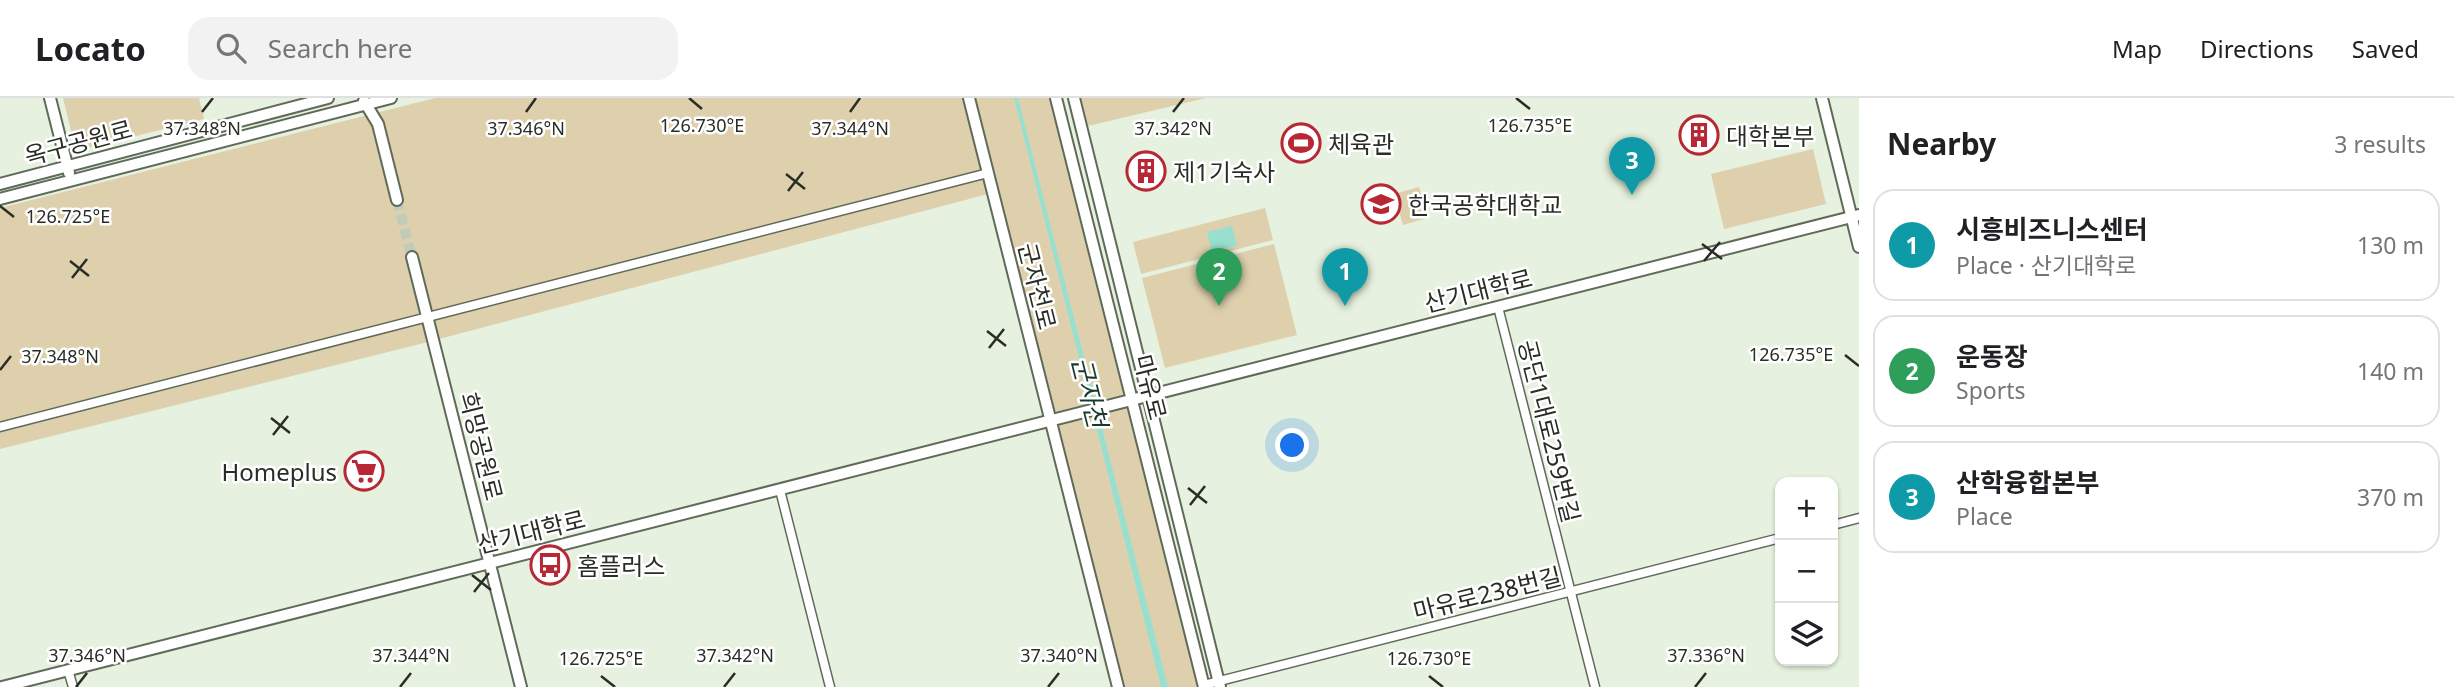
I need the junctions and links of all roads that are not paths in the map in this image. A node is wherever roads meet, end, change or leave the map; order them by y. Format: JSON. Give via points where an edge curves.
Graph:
{"nodes":[{"id":1,"x":50,"y":98,"type":"edge"},
{"id":2,"x":328,"y":98,"type":"edge"},
{"id":3,"x":969,"y":98,"type":"edge"},
{"id":4,"x":1056,"y":98,"type":"edge"},
{"id":5,"x":1074,"y":98,"type":"edge"},
{"id":6,"x":1822,"y":98,"type":"edge"},
{"id":7,"x":386,"y":99,"type":"edge"},
{"id":8,"x":364,"y":101,"type":"edge"},
{"id":9,"x":378,"y":124,"type":"junction"},
{"id":10,"x":68,"y":167,"type":"junction"},
{"id":11,"x":988,"y":173,"type":"junction"},
{"id":12,"x":71,"y":180,"type":"junction"},
{"id":13,"x":0,"y":184,"type":"edge"},
{"id":14,"x":0,"y":199,"type":"edge"},
{"id":15,"x":397,"y":200,"type":"tunnel mouth"},
{"id":16,"x":1855,"y":216,"type":"edge"},
{"id":17,"x":1859,"y":247,"type":"edge"},
{"id":18,"x":412,"y":257,"type":"tunnel mouth"},
{"id":19,"x":1498,"y":307,"type":"junction"},
{"id":20,"x":427,"y":317,"type":"junction"},
{"id":21,"x":1148,"y":396,"type":"junction"},
{"id":22,"x":1132,"y":400,"type":"junction"},
{"id":23,"x":1051,"y":421,"type":"junction"},
{"id":24,"x":0,"y":427,"type":"edge"},
{"id":25,"x":780,"y":489,"type":"junction"},
{"id":26,"x":1859,"y":518,"type":"edge"},
{"id":27,"x":1838,"y":524,"type":"edge"},
{"id":28,"x":1775,"y":539,"type":"edge"},
{"id":29,"x":489,"y":563,"type":"junction"},
{"id":30,"x":1571,"y":592,"type":"junction"},
{"id":31,"x":68,"y":670,"type":"junction"},
{"id":32,"x":1219,"y":684,"type":"edge"},
{"id":33,"x":1204,"y":686,"type":"edge"},
{"id":34,"x":2,"y":687,"type":"edge"},
{"id":35,"x":73,"y":687,"type":"edge"},
{"id":36,"x":521,"y":687,"type":"edge"},
{"id":37,"x":830,"y":687,"type":"edge"},
{"id":38,"x":1118,"y":687,"type":"edge"},
{"id":39,"x":1595,"y":687,"type":"edge"}],
"edges":[{"from":1,"to":10,"type":"street"},
{"from":2,"to":10,"type":"street","name":"옥구공원로"},
{"from":3,"to":11,"type":"street","name":"군자천로"},
{"from":4,"to":22,"type":"street","name":"마유로"},
{"from":5,"to":21,"type":"street","name":"마유로"},
{"from":6,"to":16,"type":"street"},
{"from":7,"to":8,"type":"street","name":"옥구공원로"},
{"from":7,"to":9,"type":"street"},
{"from":8,"to":9,"type":"street"},
{"from":8,"to":12,"type":"street","name":"옥구공원로"},
{"from":9,"to":15,"type":"street"},
{"from":10,"to":12,"type":"street"},
{"from":10,"to":13,"type":"street","name":"옥구공원로"},
{"from":11,"to":20,"type":"street"},
{"from":11,"to":23,"type":"street","name":"군자천로"},
{"from":12,"to":14,"type":"street","name":"옥구공원로"},
{"from":16,"to":17,"type":"street"},
{"from":16,"to":19,"type":"street","name":"산기대학로"},
{"from":18,"to":20,"type":"street","name":"희망공원로"},
{"from":19,"to":21,"type":"street","name":"산기대학로"},
{"from":19,"to":30,"type":"street","name":"공단1대로259번길"},
{"from":20,"to":24,"type":"street"},
{"from":20,"to":29,"type":"street","name":"희망공원로"},
{"from":21,"to":22,"type":"street","name":"산기대학로"},
{"from":21,"to":32,"type":"street","name":"마유로"},
{"from":22,"to":23,"type":"street","name":"산기대학로"},
{"from":22,"to":33,"type":"street","name":"마유로"},
{"from":23,"to":25,"type":"street","name":"산기대학로"},
{"from":23,"to":38,"type":"street","name":"군자천로"},
{"from":25,"to":29,"type":"street","name":"산기대학로"},
{"from":25,"to":37,"type":"street"},
{"from":26,"to":27,"type":"street"},
{"from":28,"to":30,"type":"street","name":"마유로238번길"},
{"from":29,"to":31,"type":"street","name":"산기대학로"},
{"from":29,"to":36,"type":"street","name":"희망공원로"},
{"from":30,"to":32,"type":"street","name":"마유로238번길"},
{"from":30,"to":39,"type":"street","name":"공단1대로259번길"},
{"from":31,"to":34,"type":"street","name":"산기대학로"},
{"from":31,"to":35,"type":"street"},
{"from":32,"to":33,"type":"street","name":"마유로238번길"}]}
